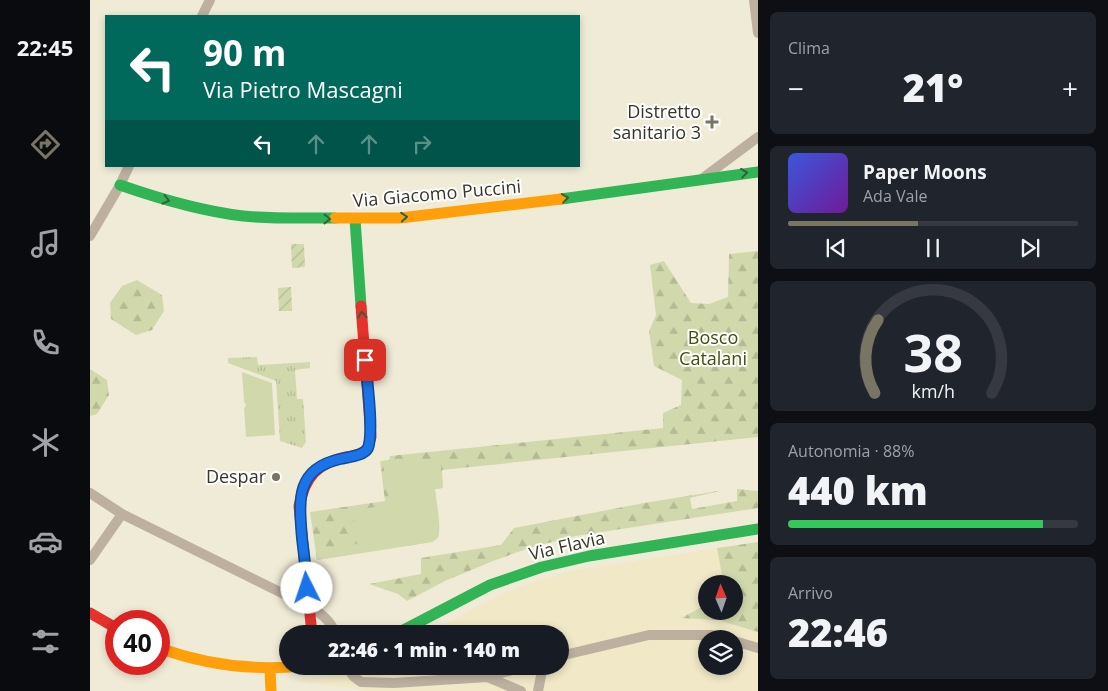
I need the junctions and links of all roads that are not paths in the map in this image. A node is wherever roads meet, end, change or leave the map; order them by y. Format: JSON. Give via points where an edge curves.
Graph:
{"nodes":[{"id":1,"x":210,"y":0,"type":"edge"},
{"id":2,"x":754,"y":0,"type":"edge"},
{"id":3,"x":202,"y":15,"type":"edge"},
{"id":4,"x":758,"y":33,"type":"edge"},
{"id":5,"x":758,"y":137,"type":"edge"},
{"id":6,"x":129,"y":167,"type":"edge"},
{"id":7,"x":758,"y":172,"type":"edge"},
{"id":8,"x":703,"y":178,"type":"junction"},
{"id":9,"x":120,"y":185,"type":"junction"},
{"id":10,"x":355,"y":219,"type":"junction"},
{"id":11,"x":90,"y":236,"type":"edge"},
{"id":12,"x":90,"y":493,"type":"edge"},
{"id":13,"x":122,"y":514,"type":"junction"},
{"id":14,"x":758,"y":528,"type":"edge"},
{"id":15,"x":90,"y":560,"type":"edge"},
{"id":16,"x":308,"y":606,"type":"junction"},
{"id":17,"x":90,"y":613,"type":"edge"},
{"id":18,"x":105,"y":622,"type":"edge"},
{"id":19,"x":311,"y":625,"type":"edge"},
{"id":20,"x":331,"y":625,"type":"edge"},
{"id":21,"x":414,"y":625,"type":"edge"},
{"id":22,"x":698,"y":635,"type":"edge"},
{"id":23,"x":743,"y":644,"type":"edge"},
{"id":24,"x":758,"y":648,"type":"edge"},
{"id":25,"x":170,"y":652,"type":"edge"},
{"id":26,"x":569,"y":653,"type":"edge"},
{"id":27,"x":279,"y":669,"type":"edge"},
{"id":28,"x":270,"y":670,"type":"junction"},
{"id":29,"x":352,"y":675,"type":"edge"},
{"id":30,"x":497,"y":675,"type":"edge"},
{"id":31,"x":541,"y":675,"type":"edge"},
{"id":32,"x":487,"y":678,"type":"junction"},
{"id":33,"x":271,"y":691,"type":"edge"},
{"id":34,"x":521,"y":691,"type":"edge"},
{"id":35,"x":538,"y":691,"type":"edge"}],
"edges":[{"from":1,"to":3,"type":"street"},
{"from":2,"to":4,"type":"street"},
{"from":5,"to":8,"type":"street"},
{"from":6,"to":9,"type":"street"},
{"from":8,"to":7,"type":"street","name":"Via Giacomo Puccini","one_way":true},
{"from":10,"to":8,"type":"street","name":"Via Giacomo Puccini","one_way":true,"via":[[400,218],[511,205]]},
{"from":9,"to":10,"type":"street","name":"Via Giacomo Puccini","one_way":true,"via":[[154,197],[244,216]]},
{"from":9,"to":11,"type":"street"},
{"from":16,"to":10,"type":"street","one_way":true,"via":[[299,506],[302,490],[318,468],[367,450],[371,437]]},
{"from":12,"to":13,"type":"street"},
{"from":13,"to":15,"type":"street"},
{"from":13,"to":16,"type":"street"},
{"from":14,"to":21,"type":"street","name":"Via Flavia","via":[[542,567],[490,586]]},
{"from":16,"to":19,"type":"street"},
{"from":16,"to":20,"type":"street"},
{"from":17,"to":18,"type":"street"},
{"from":22,"to":26,"type":"street","via":[[649,635]]},
{"from":23,"to":24,"type":"street"},
{"from":25,"to":28,"type":"street","via":[[219,666]]},
{"from":27,"to":28,"type":"street"},
{"from":28,"to":33,"type":"street"},
{"from":29,"to":32,"type":"street","via":[[362,682],[394,683]]},
{"from":30,"to":32,"type":"street"},
{"from":31,"to":35,"type":"street"},
{"from":32,"to":34,"type":"street"}]}
